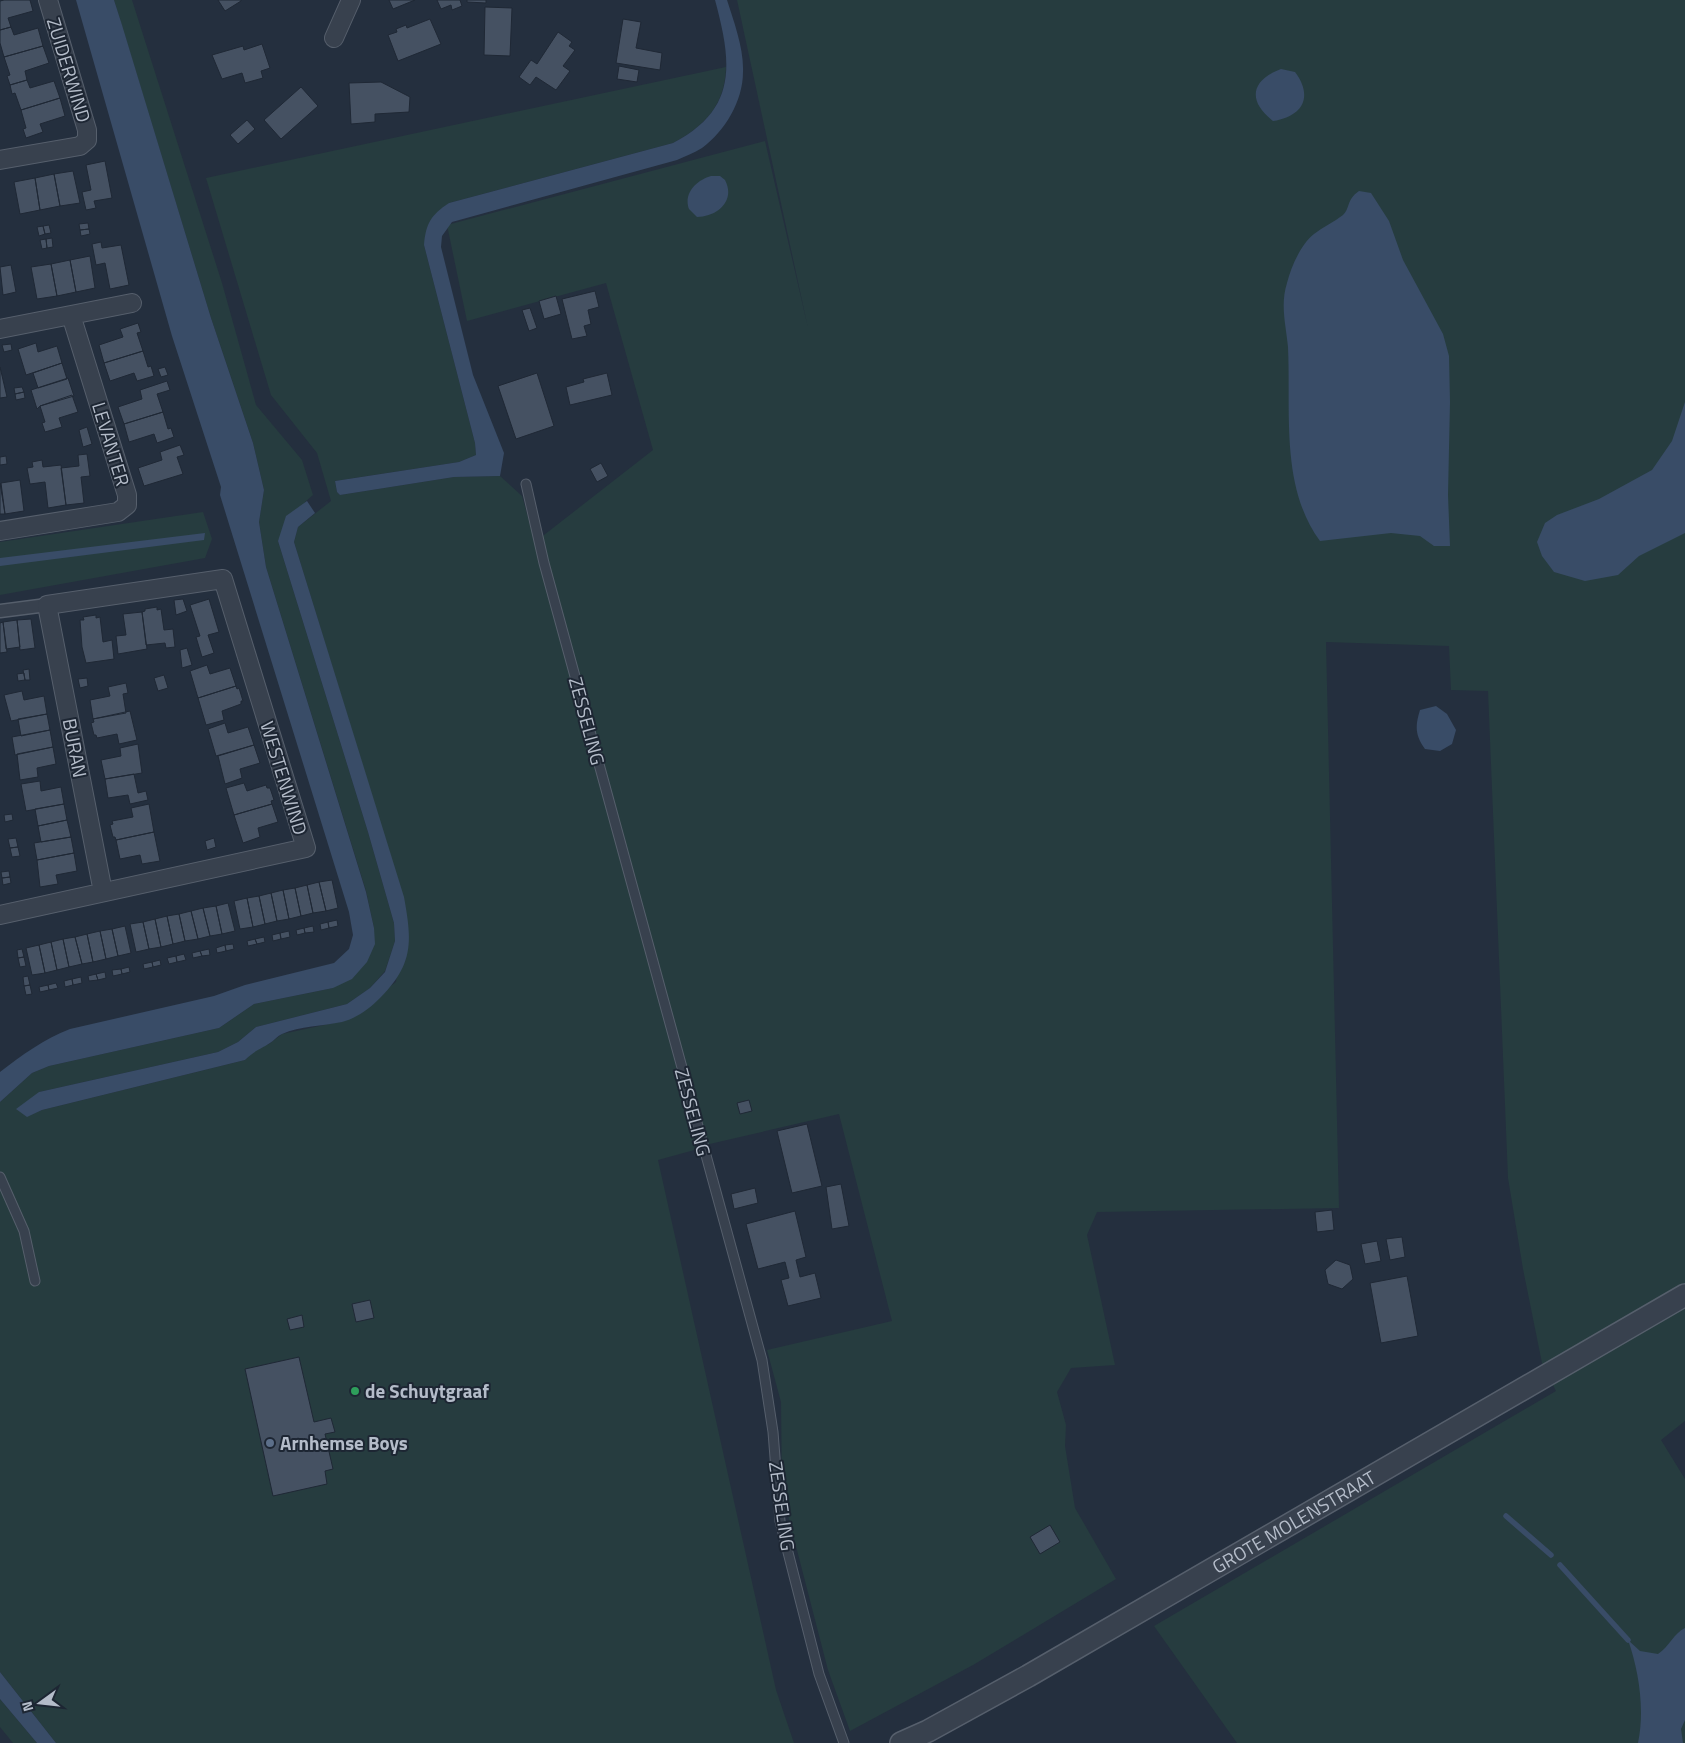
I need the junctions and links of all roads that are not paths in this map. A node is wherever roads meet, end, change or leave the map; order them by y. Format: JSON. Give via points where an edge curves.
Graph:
{"nodes":[{"id":1,"x":48,"y":0,"type":"edge"},
{"id":2,"x":351,"y":0,"type":"edge"},
{"id":3,"x":334,"y":38,"type":"dead end"},
{"id":4,"x":0,"y":160,"type":"edge"},
{"id":5,"x":132,"y":303,"type":"dead end"},
{"id":6,"x":71,"y":315,"type":"junction"},
{"id":7,"x":0,"y":329,"type":"edge"},
{"id":8,"x":526,"y":484,"type":"dead end"},
{"id":9,"x":0,"y":531,"type":"edge"},
{"id":10,"x":47,"y":605,"type":"junction"},
{"id":11,"x":0,"y":611,"type":"edge"},
{"id":12,"x":103,"y":892,"type":"junction"},
{"id":13,"x":0,"y":915,"type":"edge"},
{"id":14,"x":0,"y":1178,"type":"edge"},
{"id":15,"x":35,"y":1281,"type":"dead end"},
{"id":16,"x":1685,"y":1295,"type":"edge"},
{"id":17,"x":844,"y":1743,"type":"edge"},
{"id":18,"x":901,"y":1743,"type":"edge"}],
"edges":[{"from":1,"to":4,"type":"street","name":"ZUIDERWIND","via":[[87,130],[87,140],[80,146]]},
{"from":2,"to":3,"type":"street"},
{"from":5,"to":6,"type":"street"},
{"from":6,"to":7,"type":"street"},
{"from":6,"to":9,"type":"street","name":"LEVANTER","via":[[127,495],[126,505],[118,512]]},
{"from":8,"to":17,"type":"lane","name":"ZESSELING","via":[[544,563],[762,1360],[773,1432],[780,1521],[819,1674]]},
{"from":10,"to":11,"type":"street"},
{"from":10,"to":12,"type":"street","name":"BURAN"},
{"from":10,"to":12,"type":"street","name":"WESTENWIND","via":[[223,579],[306,848]]},
{"from":12,"to":13,"type":"street","name":"WESTENWIND"},
{"from":14,"to":15,"type":"lane","via":[[24,1231]]},
{"from":16,"to":18,"type":"street","name":"GROTE MOLENSTRAAT","via":[[1036,1671]]}]}
